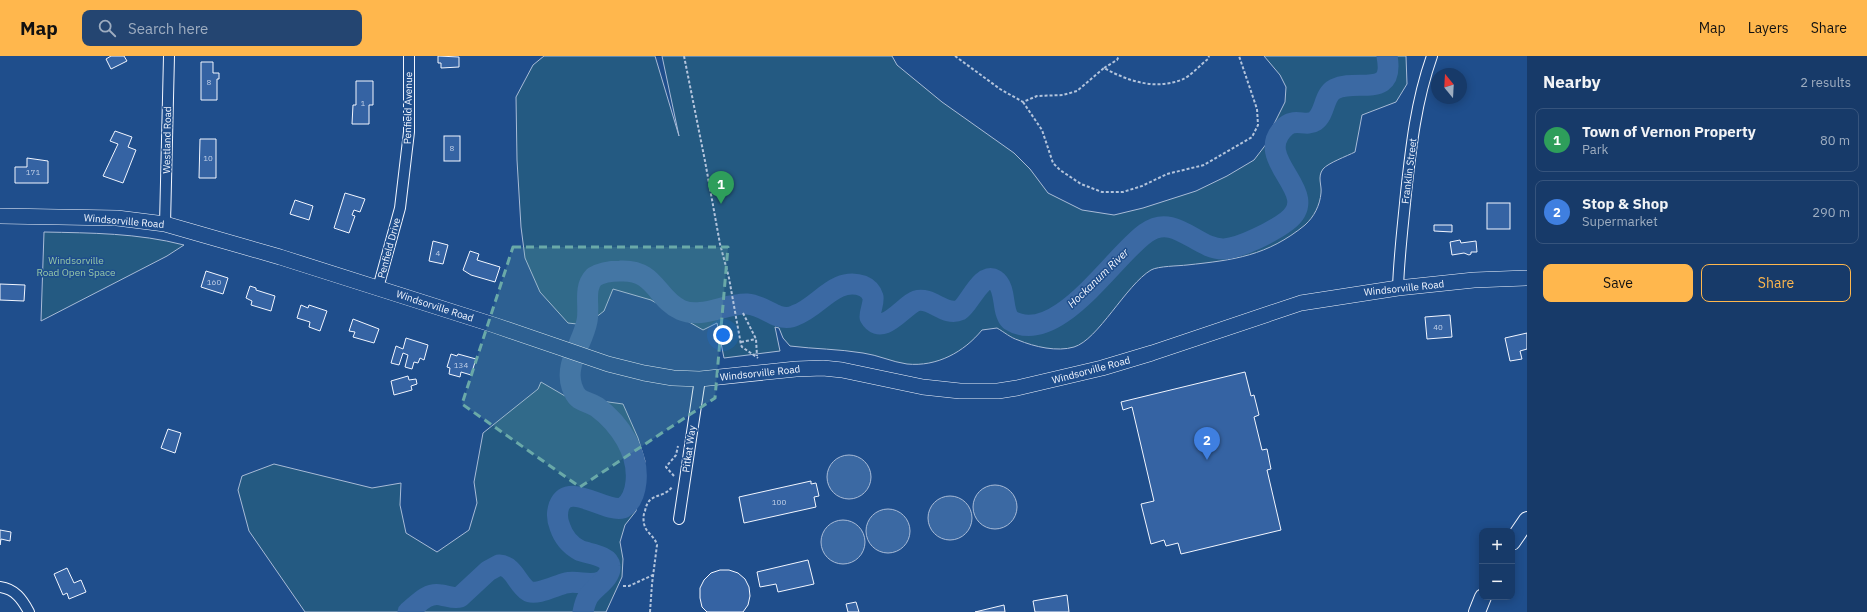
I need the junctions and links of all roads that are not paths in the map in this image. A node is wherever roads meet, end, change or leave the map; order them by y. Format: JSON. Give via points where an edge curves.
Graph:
{"nodes":[{"id":1,"x":168,"y":56,"type":"edge"},
{"id":2,"x":409,"y":56,"type":"edge"},
{"id":3,"x":1432,"y":56,"type":"edge"},
{"id":4,"x":400,"y":208,"type":"joint"},
{"id":5,"x":0,"y":216,"type":"edge"},
{"id":6,"x":165,"y":224,"type":"junction"},
{"id":7,"x":1527,"y":278,"type":"edge"},
{"id":8,"x":378,"y":288,"type":"junction"},
{"id":9,"x":1398,"y":288,"type":"junction"},
{"id":10,"x":700,"y":378,"type":"junction"},
{"id":11,"x":679,"y":519,"type":"dead end"},
{"id":12,"x":1527,"y":520,"type":"edge"},
{"id":13,"x":1515,"y":538,"type":"edge"},
{"id":14,"x":0,"y":587,"type":"edge"},
{"id":15,"x":1482,"y":600,"type":"edge"},
{"id":16,"x":29,"y":612,"type":"edge"},
{"id":17,"x":1478,"y":612,"type":"edge"}],
"edges":[{"from":1,"to":6,"type":"street","name":"Westland Road"},
{"from":2,"to":4,"type":"street","name":"Penfield Avenue","via":[[409,132]]},
{"from":3,"to":9,"type":"street","name":"Franklin Street","via":[[1423,82],[1411,145]]},
{"from":4,"to":8,"type":"street","name":"Penfield Drive"},
{"from":5,"to":6,"type":"main road","name":"Windsorville Road","via":[[117,218]]},
{"from":6,"to":8,"type":"main road","name":"Windsorville Road"},
{"from":7,"to":9,"type":"main road","name":"Windsorville Road","via":[[1474,280]]},
{"from":8,"to":10,"type":"main road","name":"Windsorville Road","via":[[587,358],[644,373],[673,378]]},
{"from":9,"to":10,"type":"main road","name":"Windsorville Road","via":[[1301,303],[1102,368],[998,391],[960,391],[923,387],[823,368]]},
{"from":10,"to":11,"type":"street","name":"Pitkat Way"},
{"from":12,"to":13,"type":"main road"},
{"from":14,"to":16,"type":"street","via":[[14,592]]},
{"from":15,"to":17,"type":"main road"}]}
